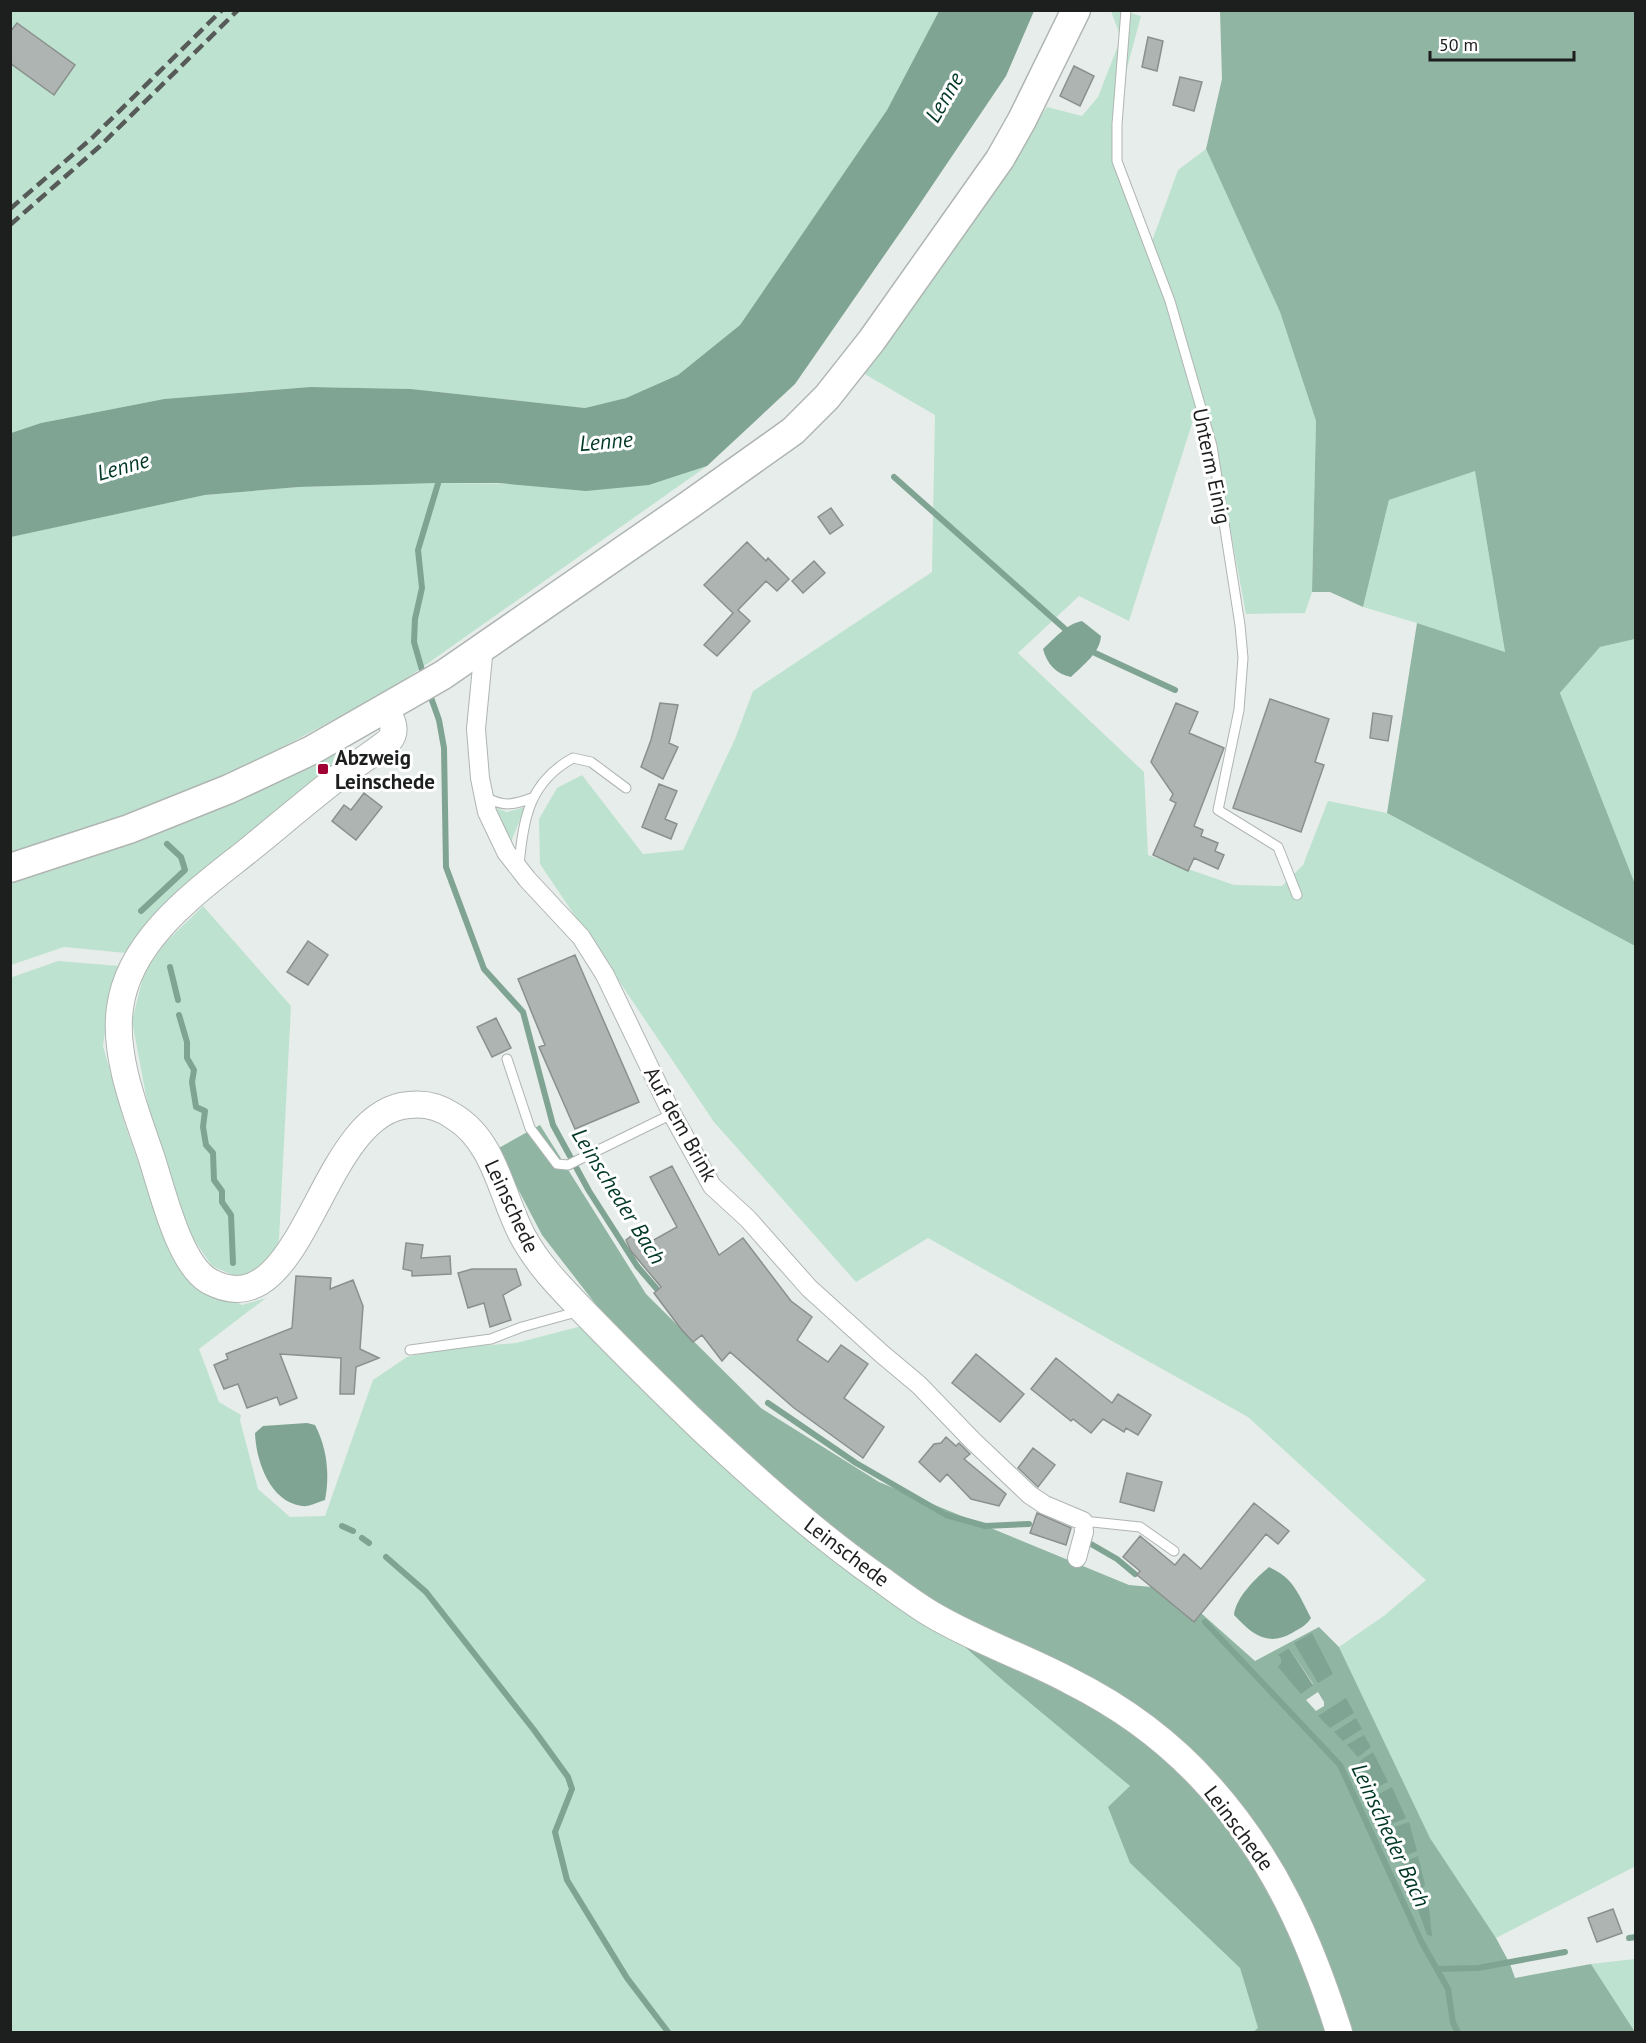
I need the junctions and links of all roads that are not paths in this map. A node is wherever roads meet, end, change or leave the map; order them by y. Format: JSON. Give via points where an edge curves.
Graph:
{"nodes":[{"id":1,"x":1076,"y":10,"type":"edge"},
{"id":2,"x":1126,"y":10,"type":"edge"},
{"id":3,"x":484,"y":646,"type":"junction"},
{"id":4,"x":385,"y":708,"type":"junction"},
{"id":5,"x":626,"y":788,"type":"dead end"},
{"id":6,"x":484,"y":796,"type":"junction"},
{"id":7,"x":532,"y":798,"type":"junction"},
{"id":8,"x":10,"y":868,"type":"edge"},
{"id":9,"x":519,"y":868,"type":"junction"},
{"id":10,"x":1297,"y":895,"type":"dead end"},
{"id":11,"x":507,"y":1059,"type":"dead end"},
{"id":12,"x":672,"y":1114,"type":"junction"},
{"id":13,"x":582,"y":1310,"type":"junction"},
{"id":14,"x":410,"y":1350,"type":"dead end"},
{"id":15,"x":1083,"y":1521,"type":"junction"},
{"id":16,"x":1174,"y":1551,"type":"dead end"},
{"id":17,"x":1077,"y":1558,"type":"dead end"},
{"id":18,"x":1339,"y":2032,"type":"edge"}],
"edges":[{"from":1,"to":3,"type":"main road","via":[[1000,159],[827,397],[793,431]]},
{"from":2,"to":10,"type":"lane","name":"Unterm Einig","via":[[1117,161],[1170,302],[1212,446],[1240,626],[1243,658],[1239,710],[1218,810],[1278,848]]},
{"from":3,"to":4,"type":"main road"},
{"from":3,"to":6,"type":"street","name":"Auf dem Brink","via":[[476,729]]},
{"from":4,"to":8,"type":"main road","via":[[312,750],[229,789],[129,829]]},
{"from":4,"to":13,"type":"main road","name":"Leinschede","via":[[394,727],[389,741],[321,791],[179,909],[135,963],[118,1017],[122,1057],[140,1122],[189,1260],[195,1270],[216,1285],[236,1288],[257,1283],[280,1266],[347,1149],[373,1118],[406,1105],[448,1112],[479,1140],[530,1250]]},
{"from":5,"to":7,"type":"lane","via":[[591,762],[573,758],[545,778]]},
{"from":6,"to":7,"type":"lane","via":[[505,805]]},
{"from":6,"to":9,"type":"street","name":"Auf dem Brink","via":[[506,852]]},
{"from":7,"to":9,"type":"lane"},
{"from":9,"to":12,"type":"street","name":"Auf dem Brink","via":[[581,937],[605,975]]},
{"from":11,"to":12,"type":"lane","via":[[530,1128],[557,1164],[568,1165]]},
{"from":12,"to":15,"type":"street","name":"Auf dem Brink","via":[[712,1186],[810,1288],[919,1385],[1030,1495]]},
{"from":13,"to":14,"type":"lane","via":[[491,1339]]},
{"from":13,"to":18,"type":"main road","name":"Leinschede","via":[[723,1448],[863,1567],[929,1613],[1119,1708],[1185,1761],[1213,1790],[1275,1876],[1306,1936]]},
{"from":15,"to":16,"type":"lane","via":[[1140,1527]]},
{"from":15,"to":17,"type":"street"}]}
